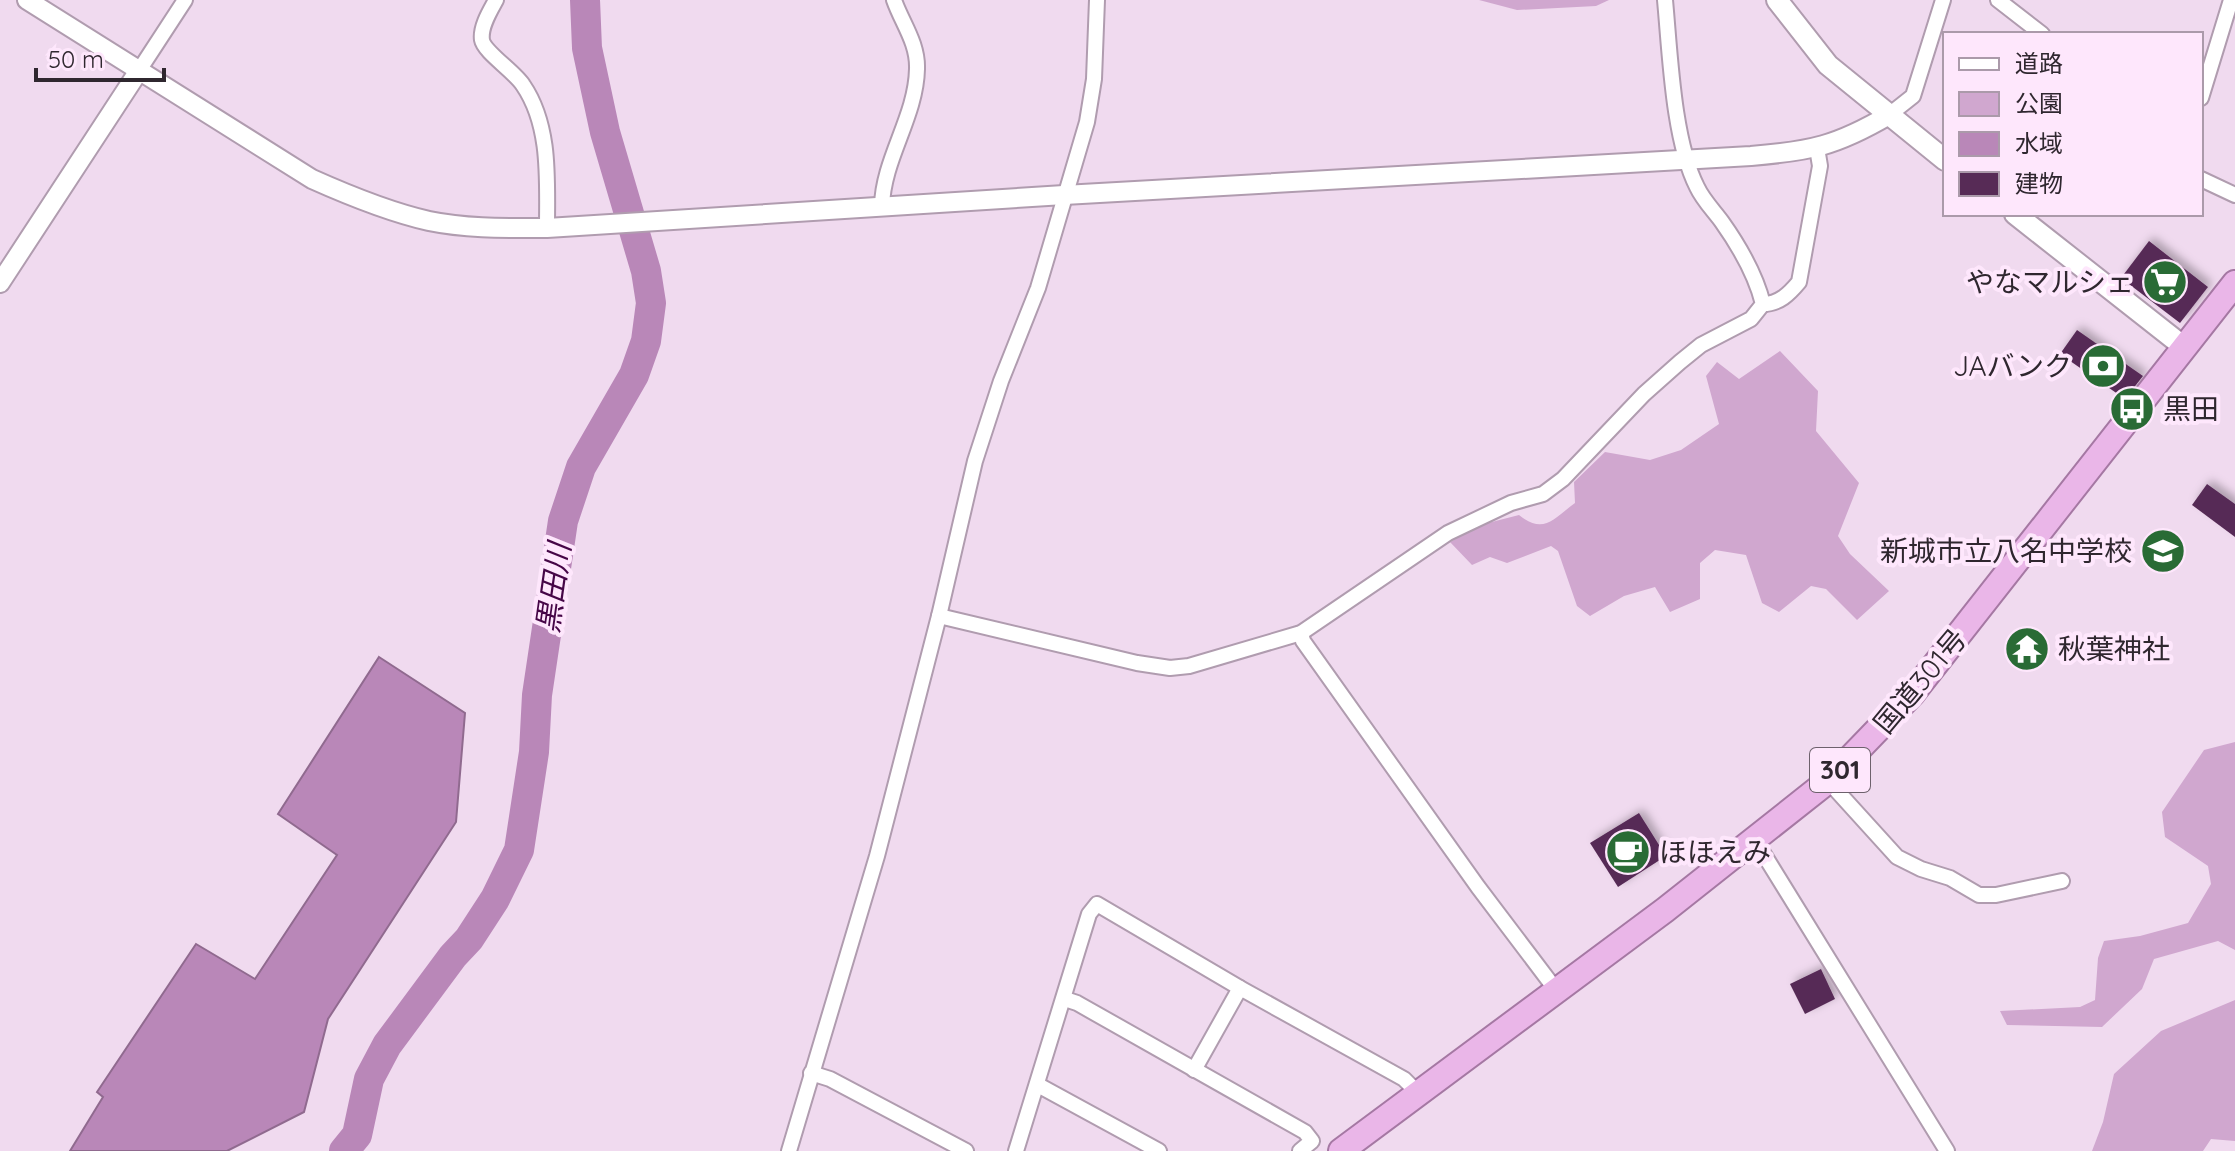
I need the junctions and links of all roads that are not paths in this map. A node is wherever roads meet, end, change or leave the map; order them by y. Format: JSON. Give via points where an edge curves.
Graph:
{"nodes":[{"id":1,"x":27,"y":0,"type":"edge"},
{"id":2,"x":185,"y":0,"type":"edge"},
{"id":3,"x":496,"y":0,"type":"edge"},
{"id":4,"x":894,"y":0,"type":"edge"},
{"id":5,"x":1097,"y":0,"type":"edge"},
{"id":6,"x":1665,"y":0,"type":"edge"},
{"id":7,"x":1777,"y":0,"type":"edge"},
{"id":8,"x":1943,"y":0,"type":"edge"},
{"id":9,"x":1998,"y":0,"type":"edge"},
{"id":10,"x":2231,"y":0,"type":"edge"},
{"id":11,"x":2039,"y":32,"type":"edge"},
{"id":12,"x":140,"y":69,"type":"junction"},
{"id":13,"x":2203,"y":91,"type":"edge"},
{"id":14,"x":1889,"y":115,"type":"junction"},
{"id":15,"x":1817,"y":148,"type":"junction"},
{"id":16,"x":1943,"y":158,"type":"edge"},
{"id":17,"x":1688,"y":160,"type":"junction"},
{"id":18,"x":2203,"y":180,"type":"edge"},
{"id":19,"x":1064,"y":195,"type":"junction"},
{"id":20,"x":2235,"y":195,"type":"edge"},
{"id":21,"x":882,"y":206,"type":"junction"},
{"id":22,"x":2018,"y":216,"type":"edge"},
{"id":23,"x":547,"y":228,"type":"junction"},
{"id":24,"x":0,"y":283,"type":"edge"},
{"id":25,"x":2235,"y":283,"type":"edge"},
{"id":26,"x":1763,"y":304,"type":"junction"},
{"id":27,"x":2184,"y":347,"type":"junction"},
{"id":28,"x":939,"y":616,"type":"junction"},
{"id":29,"x":1301,"y":633,"type":"junction"},
{"id":30,"x":1828,"y":781,"type":"junction"},
{"id":31,"x":1755,"y":840,"type":"junction"},
{"id":32,"x":2062,"y":881,"type":"dead end"},
{"id":33,"x":1240,"y":988,"type":"junction"},
{"id":34,"x":1556,"y":990,"type":"junction"},
{"id":35,"x":1065,"y":999,"type":"junction"},
{"id":36,"x":1194,"y":1070,"type":"junction"},
{"id":37,"x":811,"y":1073,"type":"junction"},
{"id":38,"x":1038,"y":1085,"type":"junction"},
{"id":39,"x":1417,"y":1092,"type":"junction"},
{"id":40,"x":789,"y":1151,"type":"edge"},
{"id":41,"x":966,"y":1151,"type":"edge"},
{"id":42,"x":1016,"y":1151,"type":"edge"},
{"id":43,"x":1159,"y":1151,"type":"edge"},
{"id":44,"x":1300,"y":1151,"type":"edge"},
{"id":45,"x":1341,"y":1151,"type":"edge"},
{"id":46,"x":1947,"y":1151,"type":"edge"}],
"edges":[{"from":1,"to":12,"type":"street"},
{"from":2,"to":12,"type":"street"},
{"from":3,"to":23,"type":"street","via":[[482,41],[523,84],[537,110],[544,136]]},
{"from":4,"to":21,"type":"street","via":[[913,41],[917,69]]},
{"from":5,"to":19,"type":"street","via":[[1087,122]]},
{"from":6,"to":17,"type":"street","via":[[1673,84]]},
{"from":7,"to":14,"type":"main road","via":[[1828,65]]},
{"from":8,"to":14,"type":"street","via":[[1913,96]]},
{"from":9,"to":11,"type":"street"},
{"from":10,"to":13,"type":"street"},
{"from":12,"to":23,"type":"street","via":[[312,179],[360,200],[428,220]]},
{"from":12,"to":24,"type":"street"},
{"from":14,"to":15,"type":"street","via":[[1842,141]]},
{"from":14,"to":16,"type":"main road"},
{"from":15,"to":17,"type":"street"},
{"from":15,"to":26,"type":"street","via":[[1820,166],[1799,282],[1788,295]]},
{"from":17,"to":19,"type":"street"},
{"from":17,"to":26,"type":"street","via":[[1697,187],[1742,255]]},
{"from":18,"to":20,"type":"street"},
{"from":19,"to":21,"type":"street"},
{"from":19,"to":28,"type":"street","via":[[1038,288],[975,461]]},
{"from":21,"to":23,"type":"street"},
{"from":22,"to":27,"type":"main road"},
{"from":25,"to":27,"type":"highway","name":"国道301号","number":"301"},
{"from":26,"to":29,"type":"street","via":[[1751,319],[1680,362],[1543,494],[1448,533]]},
{"from":27,"to":30,"type":"highway","name":"国道301号","number":"301","via":[[1912,694]]},
{"from":28,"to":29,"type":"street","via":[[1170,668]]},
{"from":28,"to":37,"type":"street","via":[[877,856]]},
{"from":29,"to":34,"type":"street"},
{"from":30,"to":31,"type":"highway","name":"国道301号","number":"301"},
{"from":30,"to":32,"type":"street","via":[[1897,857],[1979,895]]},
{"from":31,"to":34,"type":"highway","name":"国道301号","number":"301"},
{"from":31,"to":46,"type":"street"},
{"from":33,"to":35,"type":"street","via":[[1097,904],[1089,914]]},
{"from":33,"to":36,"type":"street"},
{"from":33,"to":39,"type":"street","via":[[1404,1079]]},
{"from":34,"to":39,"type":"highway","name":"国道301号","number":"301"},
{"from":35,"to":36,"type":"street"},
{"from":35,"to":38,"type":"street"},
{"from":36,"to":44,"type":"street","via":[[1305,1132],[1312,1141]]},
{"from":37,"to":40,"type":"street"},
{"from":37,"to":41,"type":"street"},
{"from":38,"to":42,"type":"street"},
{"from":38,"to":43,"type":"street"},
{"from":39,"to":45,"type":"highway","name":"国道301号","number":"301"}]}
